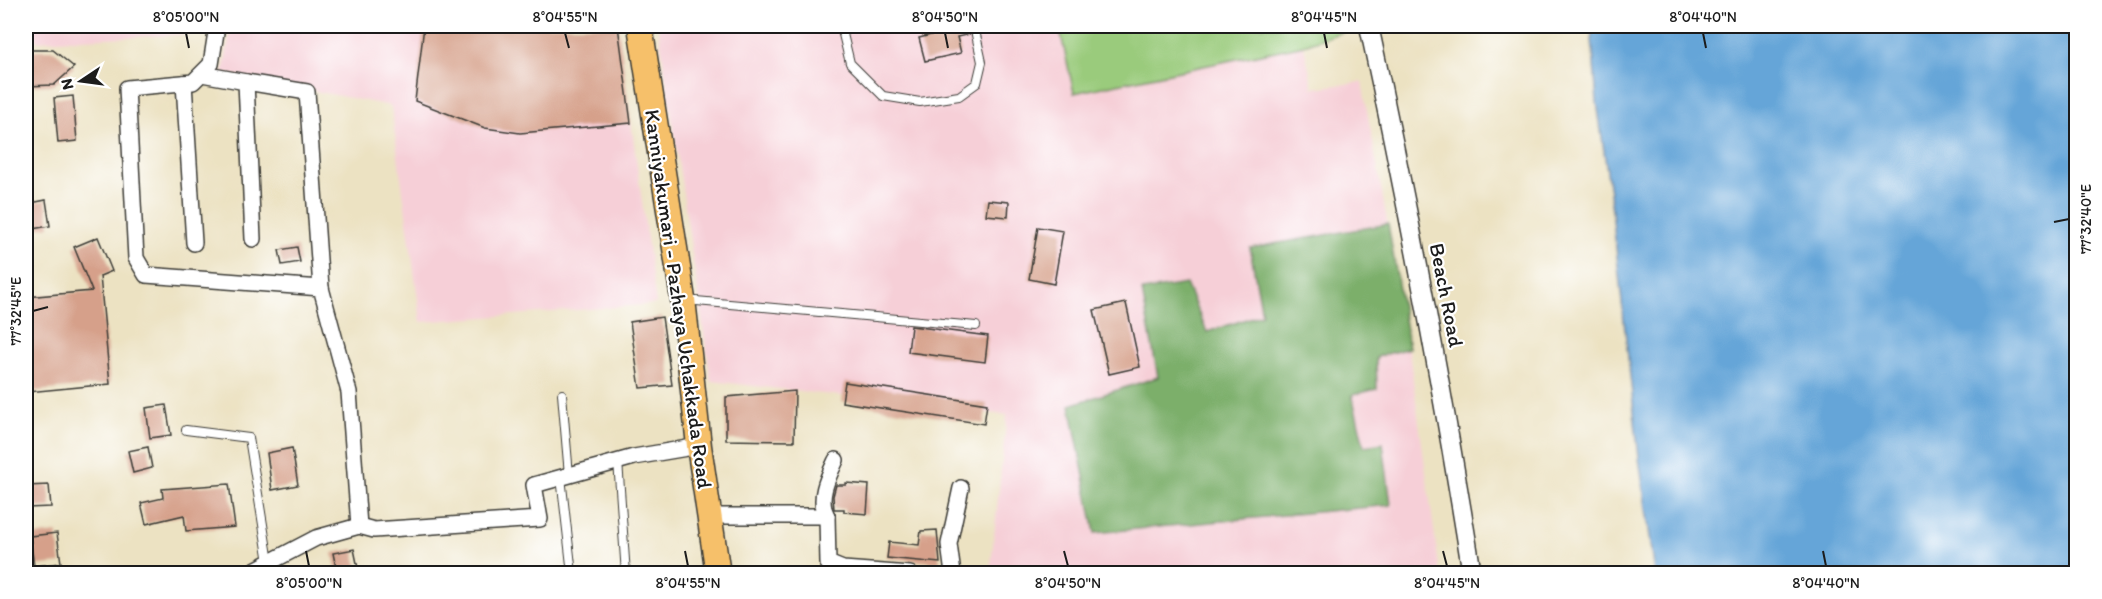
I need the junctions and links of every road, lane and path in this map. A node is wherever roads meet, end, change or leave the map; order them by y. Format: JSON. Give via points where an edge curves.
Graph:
{"nodes":[{"id":1,"x":217,"y":26,"type":"edge"},
{"id":2,"x":640,"y":26,"type":"edge"},
{"id":3,"x":842,"y":26,"type":"edge"},
{"id":4,"x":974,"y":26,"type":"edge"},
{"id":5,"x":1369,"y":26,"type":"edge"},
{"id":6,"x":202,"y":74,"type":"junction"},
{"id":7,"x":246,"y":82,"type":"junction"},
{"id":8,"x":184,"y":83,"type":"junction"},
{"id":9,"x":253,"y":239,"type":"dead end"},
{"id":10,"x":194,"y":243,"type":"dead end"},
{"id":11,"x":321,"y":288,"type":"junction"},
{"id":12,"x":683,"y":299,"type":"junction"},
{"id":13,"x":976,"y":326,"type":"dead end"},
{"id":14,"x":562,"y":394,"type":"dead end"},
{"id":15,"x":186,"y":430,"type":"dead end"},
{"id":16,"x":699,"y":446,"type":"junction"},
{"id":17,"x":836,"y":460,"type":"dead end"},
{"id":18,"x":618,"y":461,"type":"junction"},
{"id":19,"x":565,"y":476,"type":"junction"},
{"id":20,"x":961,"y":488,"type":"dead end"},
{"id":21,"x":708,"y":516,"type":"junction"},
{"id":22,"x":827,"y":516,"type":"junction"},
{"id":23,"x":359,"y":526,"type":"junction"},
{"id":24,"x":269,"y":562,"type":"junction"},
{"id":25,"x":247,"y":573,"type":"edge"},
{"id":26,"x":572,"y":573,"type":"edge"},
{"id":27,"x":626,"y":573,"type":"edge"},
{"id":28,"x":718,"y":573,"type":"edge"},
{"id":29,"x":910,"y":573,"type":"edge"},
{"id":30,"x":953,"y":573,"type":"edge"},
{"id":31,"x":1472,"y":573,"type":"edge"}],
"edges":[{"from":1,"to":6,"type":"street","via":[[211,64]]},
{"from":2,"to":12,"type":"main road","name":"Kanniyakumari - Pazhaya Uchakkada Road"},
{"from":3,"to":4,"type":"lane","via":[[850,63],[866,80],[883,96],[920,102],[959,96],[977,83],[982,62]]},
{"from":5,"to":31,"type":"street","name":"Beach Road","via":[[1418,262]]},
{"from":6,"to":7,"type":"street"},
{"from":6,"to":8,"type":"street","via":[[194,82]]},
{"from":7,"to":9,"type":"street"},
{"from":7,"to":11,"type":"street","via":[[307,92]]},
{"from":8,"to":10,"type":"street"},
{"from":8,"to":11,"type":"street","via":[[128,88],[136,258],[146,275]]},
{"from":11,"to":23,"type":"street","via":[[349,392]]},
{"from":12,"to":13,"type":"lane"},
{"from":12,"to":16,"type":"main road","name":"Kanniyakumari - Pazhaya Uchakkada Road"},
{"from":14,"to":19,"type":"lane"},
{"from":15,"to":24,"type":"lane","via":[[249,438]]},
{"from":16,"to":18,"type":"street"},
{"from":16,"to":21,"type":"main road","name":"Kanniyakumari - Pazhaya Uchakkada Road"},
{"from":17,"to":22,"type":"street","via":[[825,483],[823,510]]},
{"from":18,"to":19,"type":"street"},
{"from":18,"to":27,"type":"lane"},
{"from":19,"to":23,"type":"street","via":[[534,485],[540,519],[374,530]]},
{"from":19,"to":26,"type":"lane"},
{"from":20,"to":30,"type":"street","via":[[950,544]]},
{"from":21,"to":22,"type":"street"},
{"from":21,"to":28,"type":"main road","name":"Kanniyakumari - Pazhaya Uchakkada Road"},
{"from":22,"to":29,"type":"street","via":[[828,563],[843,569]]},
{"from":23,"to":24,"type":"street","via":[[316,538]]},
{"from":24,"to":25,"type":"street"}]}
